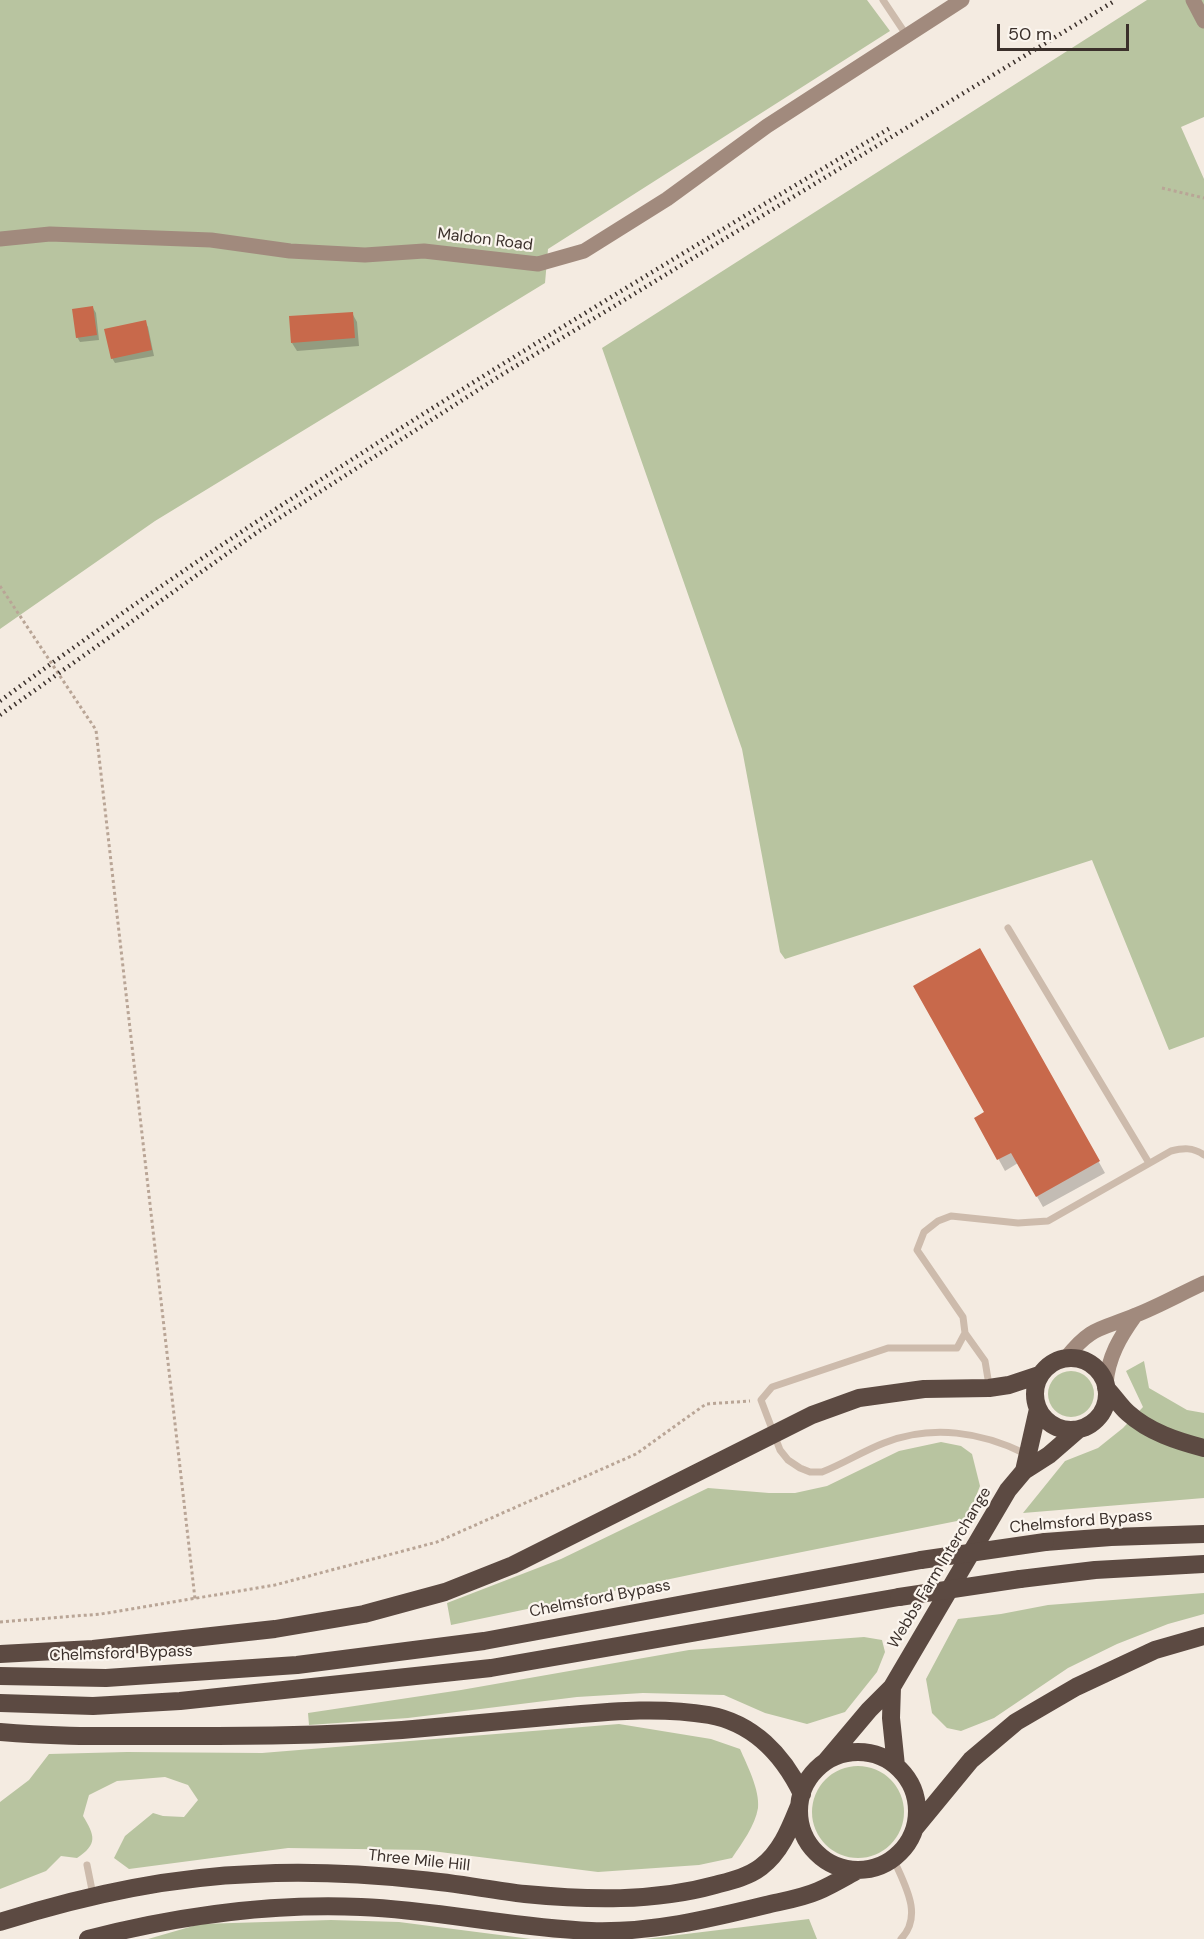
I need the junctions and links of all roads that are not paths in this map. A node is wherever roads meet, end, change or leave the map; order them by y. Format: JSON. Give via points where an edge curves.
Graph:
{"nodes":[{"id":1,"x":884,"y":0,"type":"edge"},
{"id":2,"x":962,"y":0,"type":"edge"},
{"id":3,"x":1193,"y":0,"type":"edge"},
{"id":4,"x":1204,"y":21,"type":"edge"},
{"id":5,"x":907,"y":36,"type":"junction"},
{"id":6,"x":0,"y":239,"type":"edge"},
{"id":7,"x":1008,"y":928,"type":"dead end"},
{"id":8,"x":1204,"y":1155,"type":"edge"},
{"id":9,"x":1149,"y":1163,"type":"junction"},
{"id":10,"x":1204,"y":1283,"type":"edge"},
{"id":11,"x":1135,"y":1316,"type":"junction"},
{"id":12,"x":965,"y":1333,"type":"junction"},
{"id":13,"x":1066,"y":1358,"type":"junction"},
{"id":14,"x":1039,"y":1375,"type":"junction"},
{"id":15,"x":1106,"y":1386,"type":"junction"},
{"id":16,"x":989,"y":1388,"type":"junction"},
{"id":17,"x":1038,"y":1409,"type":"junction"},
{"id":18,"x":1079,"y":1429,"type":"junction"},
{"id":19,"x":775,"y":1433,"type":"junction"},
{"id":20,"x":1204,"y":1448,"type":"edge"},
{"id":21,"x":1030,"y":1462,"type":"junction"},
{"id":22,"x":1204,"y":1534,"type":"edge"},
{"id":23,"x":1204,"y":1564,"type":"edge"},
{"id":24,"x":1204,"y":1636,"type":"edge"},
{"id":25,"x":0,"y":1654,"type":"edge"},
{"id":26,"x":0,"y":1676,"type":"edge"},
{"id":27,"x":892,"y":1687,"type":"junction"},
{"id":28,"x":0,"y":1703,"type":"edge"},
{"id":29,"x":0,"y":1732,"type":"edge"},
{"id":30,"x":826,"y":1761,"type":"junction"},
{"id":31,"x":896,"y":1766,"type":"junction"},
{"id":32,"x":800,"y":1800,"type":"junction"},
{"id":33,"x":915,"y":1828,"type":"junction"},
{"id":34,"x":893,"y":1858,"type":"junction"},
{"id":35,"x":87,"y":1865,"type":"dead end"},
{"id":36,"x":858,"y":1870,"type":"junction"},
{"id":37,"x":94,"y":1897,"type":"junction"},
{"id":38,"x":0,"y":1922,"type":"edge"},
{"id":39,"x":87,"y":1939,"type":"edge"},
{"id":40,"x":901,"y":1939,"type":"edge"}],
"edges":[{"from":1,"to":5,"type":"lane"},
{"from":2,"to":5,"type":"street","name":"Maldon Road"},
{"from":3,"to":4,"type":"street"},
{"from":5,"to":6,"type":"street","name":"Maldon Road","via":[[584,251],[538,264],[424,251],[365,255],[290,251],[211,240],[50,234]]},
{"from":7,"to":9,"type":"lane"},
{"from":8,"to":9,"type":"lane","via":[[1185,1148]]},
{"from":9,"to":12,"type":"lane","via":[[1048,1221],[1018,1223],[951,1216],[924,1232],[917,1250],[963,1317]]},
{"from":10,"to":11,"type":"street"},
{"from":11,"to":13,"type":"street","via":[[1095,1330]]},
{"from":11,"to":15,"type":"street","via":[[1115,1346]]},
{"from":12,"to":16,"type":"lane","via":[[985,1361]]},
{"from":12,"to":19,"type":"lane","via":[[957,1348],[888,1348],[772,1387],[761,1400]]},
{"from":13,"to":14,"type":"highway","via":[[1052,1363]]},
{"from":13,"to":15,"type":"highway","via":[[1092,1364]]},
{"from":14,"to":16,"type":"highway"},
{"from":14,"to":17,"type":"highway","via":[[1034,1394]]},
{"from":15,"to":18,"type":"highway","via":[[1102,1412],[1095,1421]]},
{"from":15,"to":20,"type":"highway","via":[[1126,1412],[1143,1424]]},
{"from":16,"to":19,"type":"highway","via":[[924,1389],[859,1398]]},
{"from":17,"to":18,"type":"highway","via":[[1052,1425]]},
{"from":17,"to":21,"type":"highway","name":"Webbs Farm Interchange"},
{"from":18,"to":21,"type":"highway","name":"Webbs Farm Interchange"},
{"from":19,"to":21,"type":"lane","via":[[788,1460],[810,1472],[822,1472],[885,1443],[928,1432],[986,1438]]},
{"from":19,"to":25,"type":"highway","via":[[531,1557],[445,1592],[364,1614],[274,1629],[93,1649]]},
{"from":21,"to":27,"type":"highway","name":"Webbs Farm Interchange","via":[[1008,1490]]},
{"from":22,"to":26,"type":"highway","name":"Chelmsford Bypass","bridge":true,"via":[[1045,1542],[921,1560],[461,1644],[297,1665],[106,1677]]},
{"from":23,"to":28,"type":"highway","bridge":true,"via":[[1020,1579],[491,1668],[180,1701],[93,1706]]},
{"from":24,"to":33,"type":"highway","via":[[1155,1650],[1076,1687],[1016,1722],[971,1760]]},
{"from":27,"to":30,"type":"highway","name":"Webbs Farm Interchange"},
{"from":27,"to":31,"type":"highway","name":"Webbs Farm Interchange"},
{"from":29,"to":32,"type":"highway","via":[[45,1736],[274,1737],[655,1709],[710,1715],[750,1731],[776,1752],[789,1769]]},
{"from":30,"to":31,"type":"highway","via":[[853,1752],[869,1753]]},
{"from":30,"to":32,"type":"highway","via":[[813,1772]]},
{"from":31,"to":33,"type":"highway","via":[[913,1790],[917,1808]]},
{"from":32,"to":36,"type":"highway","via":[[801,1828],[812,1848],[835,1865]]},
{"from":32,"to":37,"type":"highway","name":"Three Mile Hill","via":[[787,1835],[761,1867],[743,1877],[683,1892],[561,1897],[375,1875],[265,1874],[189,1879]]},
{"from":33,"to":34,"type":"highway","via":[[907,1844]]},
{"from":34,"to":36,"type":"highway"},
{"from":34,"to":40,"type":"lane","via":[[912,1914],[908,1932]]},
{"from":35,"to":37,"type":"lane"},
{"from":36,"to":39,"type":"highway","via":[[817,1892],[708,1918],[632,1930],[562,1929],[397,1909],[278,1908],[192,1916]]},
{"from":37,"to":38,"type":"highway","name":"Three Mile Hill"}]}
